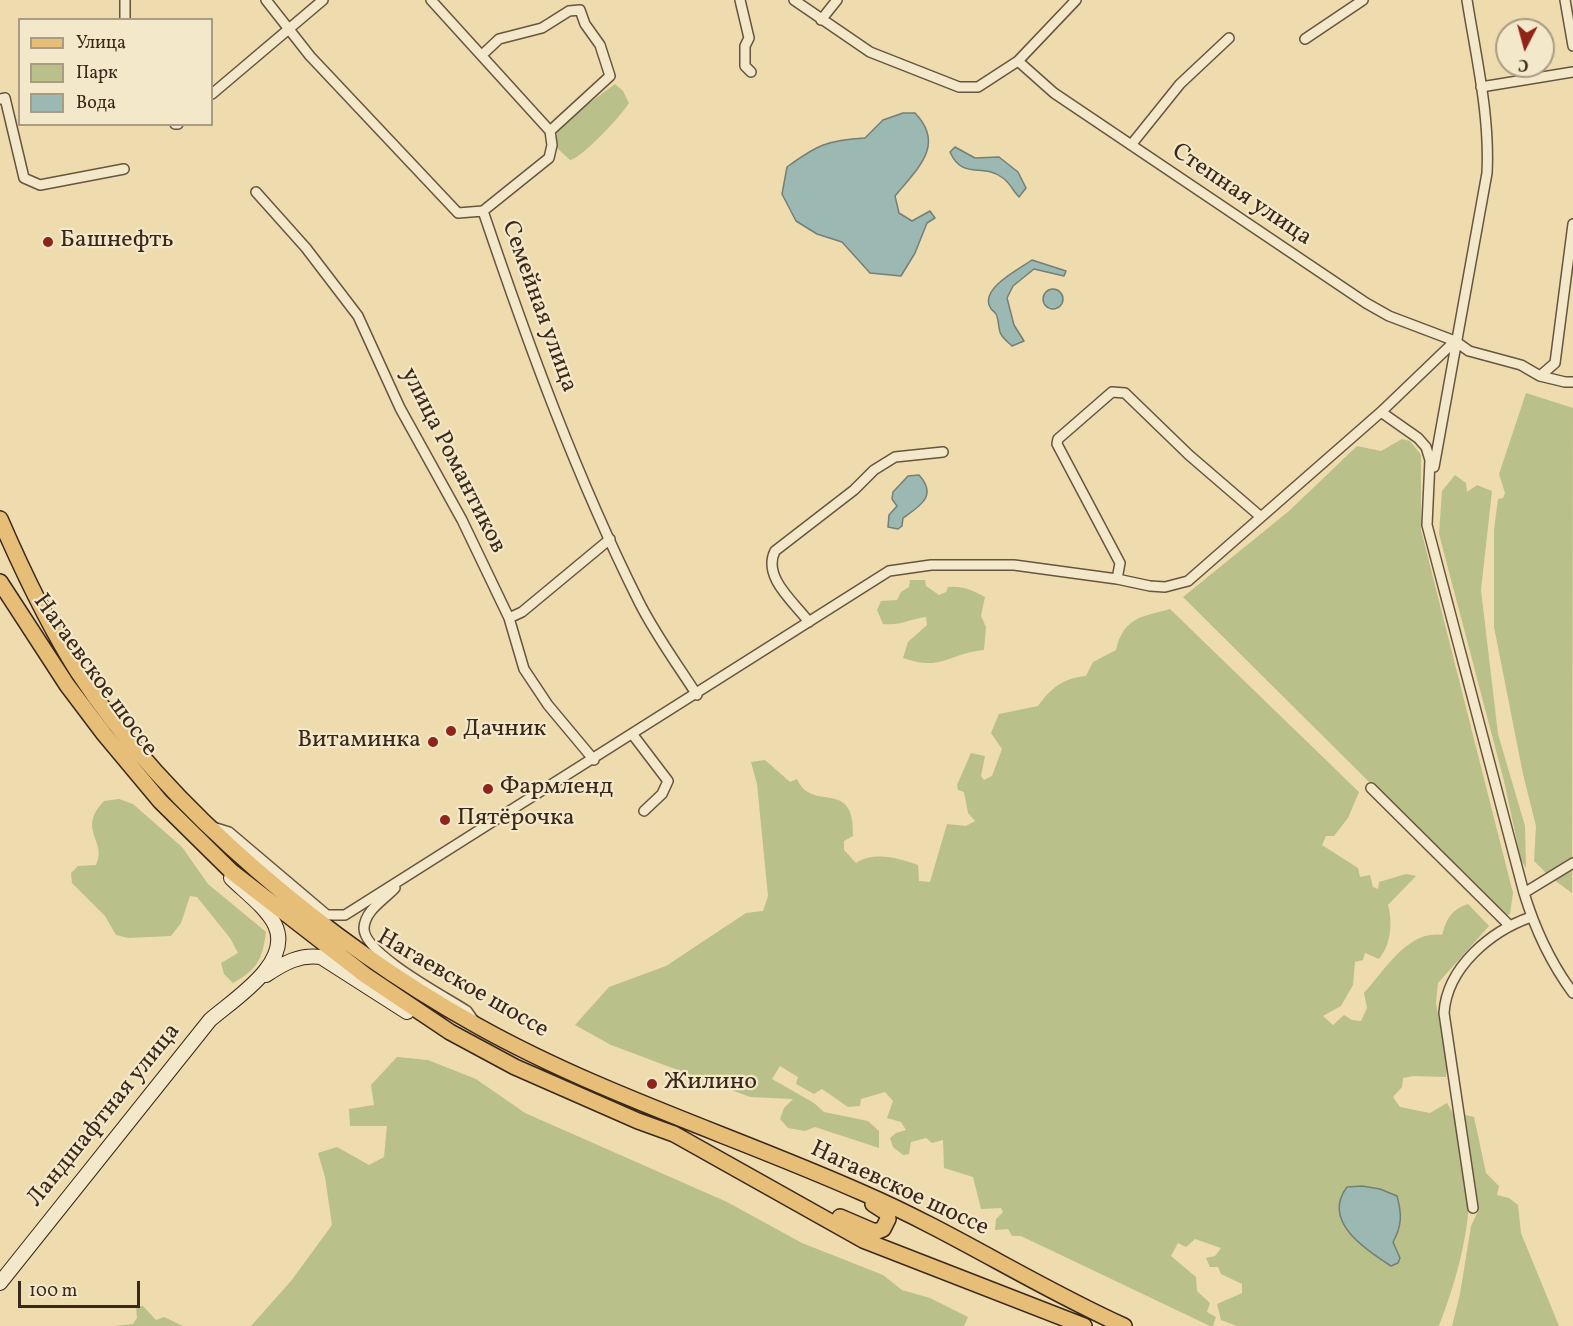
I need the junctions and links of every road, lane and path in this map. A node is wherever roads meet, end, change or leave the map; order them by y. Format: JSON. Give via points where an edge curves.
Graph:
{"nodes":[{"id":1,"x":125,"y":0,"type":"edge"},
{"id":2,"x":266,"y":0,"type":"edge"},
{"id":3,"x":323,"y":0,"type":"edge"},
{"id":4,"x":431,"y":0,"type":"edge"},
{"id":5,"x":740,"y":0,"type":"edge"},
{"id":6,"x":794,"y":0,"type":"edge"},
{"id":7,"x":837,"y":0,"type":"edge"},
{"id":8,"x":1076,"y":0,"type":"edge"},
{"id":9,"x":1363,"y":0,"type":"edge"},
{"id":10,"x":1467,"y":0,"type":"edge"},
{"id":11,"x":1565,"y":0,"type":"edge"},
{"id":12,"x":125,"y":18,"type":"edge"},
{"id":13,"x":821,"y":20,"type":"junction"},
{"id":14,"x":288,"y":30,"type":"junction"},
{"id":15,"x":1229,"y":38,"type":"dead end"},
{"id":16,"x":1305,"y":39,"type":"dead end"},
{"id":17,"x":1573,"y":46,"type":"edge"},
{"id":18,"x":482,"y":55,"type":"junction"},
{"id":19,"x":1018,"y":61,"type":"junction"},
{"id":20,"x":751,"y":72,"type":"dead end"},
{"id":21,"x":1573,"y":72,"type":"edge"},
{"id":22,"x":1481,"y":87,"type":"junction"},
{"id":23,"x":213,"y":93,"type":"edge"},
{"id":24,"x":0,"y":99,"type":"edge"},
{"id":25,"x":550,"y":131,"type":"junction"},
{"id":26,"x":1131,"y":144,"type":"junction"},
{"id":27,"x":123,"y":169,"type":"dead end"},
{"id":28,"x":256,"y":192,"type":"dead end"},
{"id":29,"x":483,"y":211,"type":"junction"},
{"id":30,"x":1573,"y":224,"type":"edge"},
{"id":31,"x":1455,"y":341,"type":"junction"},
{"id":32,"x":1540,"y":376,"type":"junction"},
{"id":33,"x":1573,"y":382,"type":"edge"},
{"id":34,"x":1381,"y":412,"type":"junction"},
{"id":35,"x":943,"y":452,"type":"dead end"},
{"id":36,"x":1429,"y":495,"type":"junction"},
{"id":37,"x":1260,"y":517,"type":"junction"},
{"id":38,"x":0,"y":519,"type":"edge"},
{"id":39,"x":610,"y":539,"type":"junction"},
{"id":40,"x":1117,"y":579,"type":"junction"},
{"id":41,"x":0,"y":582,"type":"edge"},
{"id":42,"x":509,"y":618,"type":"junction"},
{"id":43,"x":809,"y":622,"type":"junction"},
{"id":44,"x":697,"y":695,"type":"junction"},
{"id":45,"x":633,"y":735,"type":"junction"},
{"id":46,"x":594,"y":760,"type":"junction"},
{"id":47,"x":1371,"y":788,"type":"dead end"},
{"id":48,"x":160,"y":801,"type":"junction"},
{"id":49,"x":644,"y":811,"type":"dead end"},
{"id":50,"x":210,"y":826,"type":"junction"},
{"id":51,"x":1573,"y":863,"type":"edge"},
{"id":52,"x":403,"y":880,"type":"junction"},
{"id":53,"x":1524,"y":893,"type":"junction"},
{"id":54,"x":1531,"y":917,"type":"junction"},
{"id":55,"x":1509,"y":925,"type":"junction"},
{"id":56,"x":252,"y":984,"type":"junction"},
{"id":57,"x":1573,"y":993,"type":"edge"},
{"id":58,"x":477,"y":1026,"type":"junction"},
{"id":59,"x":450,"y":1032,"type":"junction"},
{"id":60,"x":749,"y":1146,"type":"junction"},
{"id":61,"x":742,"y":1171,"type":"junction"},
{"id":62,"x":1473,"y":1208,"type":"dead end"},
{"id":63,"x":0,"y":1283,"type":"edge"},
{"id":64,"x":1084,"y":1326,"type":"edge"},
{"id":65,"x":1124,"y":1326,"type":"edge"}],
"edges":[{"from":1,"to":12,"type":"street"},
{"from":2,"to":14,"type":"street","name":"Семейная улица"},
{"from":3,"to":14,"type":"street"},
{"from":4,"to":18,"type":"street"},
{"from":5,"to":20,"type":"street","via":[[749,38],[745,66]]},
{"from":6,"to":13,"type":"street"},
{"from":7,"to":13,"type":"street"},
{"from":8,"to":19,"type":"street"},
{"from":9,"to":16,"type":"street"},
{"from":10,"to":22,"type":"street"},
{"from":11,"to":17,"type":"street"},
{"from":13,"to":19,"type":"street","via":[[870,52],[959,87],[978,87]]},
{"from":14,"to":23,"type":"street"},
{"from":14,"to":29,"type":"street","name":"Семейная улица","via":[[459,213]]},
{"from":15,"to":26,"type":"street","via":[[1180,84]]},
{"from":18,"to":25,"type":"street"},
{"from":18,"to":25,"type":"street","via":[[499,39],[542,28],[569,11],[580,10],[600,45],[610,76]]},
{"from":19,"to":26,"type":"street","name":"Степная улица","via":[[1054,93]]},
{"from":21,"to":22,"type":"street"},
{"from":22,"to":31,"type":"street","via":[[1487,174]]},
{"from":24,"to":27,"type":"street","via":[[5,98],[24,178],[40,185]]},
{"from":25,"to":29,"type":"street","via":[[549,158]]},
{"from":26,"to":31,"type":"street","name":"Степная улица","via":[[1366,303]]},
{"from":28,"to":42,"type":"street","name":"улица Романтиков","via":[[306,248],[358,316],[400,408],[458,512]]},
{"from":29,"to":39,"type":"street","name":"Семейная улица","via":[[529,345]]},
{"from":30,"to":32,"type":"street","via":[[1555,363]]},
{"from":31,"to":32,"type":"street","name":"Степная улица","via":[[1469,351],[1521,365]]},
{"from":31,"to":34,"type":"street"},
{"from":31,"to":36,"type":"street"},
{"from":32,"to":33,"type":"street","name":"Степная улица"},
{"from":34,"to":36,"type":"street","via":[[1407,428],[1426,447],[1430,460]]},
{"from":34,"to":37,"type":"street"},
{"from":35,"to":43,"type":"street","via":[[895,457],[775,551],[771,560],[776,581]]},
{"from":36,"to":53,"type":"street","via":[[1427,525]]},
{"from":37,"to":40,"type":"street","via":[[1188,581],[1164,587]]},
{"from":37,"to":40,"type":"street","via":[[1125,393],[1112,392],[1057,444],[1120,563]]},
{"from":38,"to":50,"type":"main road","name":"Нагаевское шоссе","via":[[36,600],[81,675],[122,730]]},
{"from":39,"to":42,"type":"street","via":[[522,612]]},
{"from":39,"to":44,"type":"street","name":"Семейная улица","via":[[640,604]]},
{"from":40,"to":43,"type":"street","via":[[1014,565],[931,565],[889,571]]},
{"from":41,"to":48,"type":"main road","name":"Нагаевское шоссе","via":[[74,693]]},
{"from":42,"to":46,"type":"street","name":"улица Романтиков","via":[[524,669]]},
{"from":43,"to":44,"type":"street"},
{"from":44,"to":45,"type":"street"},
{"from":45,"to":46,"type":"street"},
{"from":45,"to":49,"type":"street","via":[[668,782],[662,794]]},
{"from":46,"to":52,"type":"street"},
{"from":47,"to":55,"type":"street"},
{"from":48,"to":56,"type":"street","via":[[172,823],[275,924],[277,955]]},
{"from":48,"to":59,"type":"main road","name":"Нагаевское шоссе","via":[[232,872],[287,916]]},
{"from":50,"to":52,"type":"street","via":[[230,832],[327,915],[354,912]]},
{"from":50,"to":58,"type":"main road","name":"Нагаевское шоссе","via":[[335,935]]},
{"from":51,"to":53,"type":"street"},
{"from":52,"to":58,"type":"street","via":[[367,917],[366,938],[382,956],[467,1011]]},
{"from":53,"to":54,"type":"street"},
{"from":54,"to":55,"type":"street"},
{"from":54,"to":57,"type":"street","via":[[1558,973]]},
{"from":55,"to":62,"type":"street","via":[[1461,968],[1444,1001]]},
{"from":56,"to":59,"type":"street","via":[[295,959],[321,957],[434,1030]]},
{"from":56,"to":63,"type":"street","name":"Ландшафтная улица","via":[[210,1020]]},
{"from":58,"to":60,"type":"main road","name":"Нагаевское шоссе","via":[[563,1068]]},
{"from":59,"to":61,"type":"main road","name":"Нагаевское шоссе","via":[[515,1067],[674,1134]]},
{"from":60,"to":61,"type":"main road","via":[[766,1159],[880,1207],[887,1213],[886,1225],[875,1232],[866,1229]]},
{"from":60,"to":65,"type":"main road","name":"Нагаевское шоссе","via":[[904,1212]]},
{"from":61,"to":64,"type":"main road","name":"Нагаевское шоссе","via":[[863,1240]]}]}
